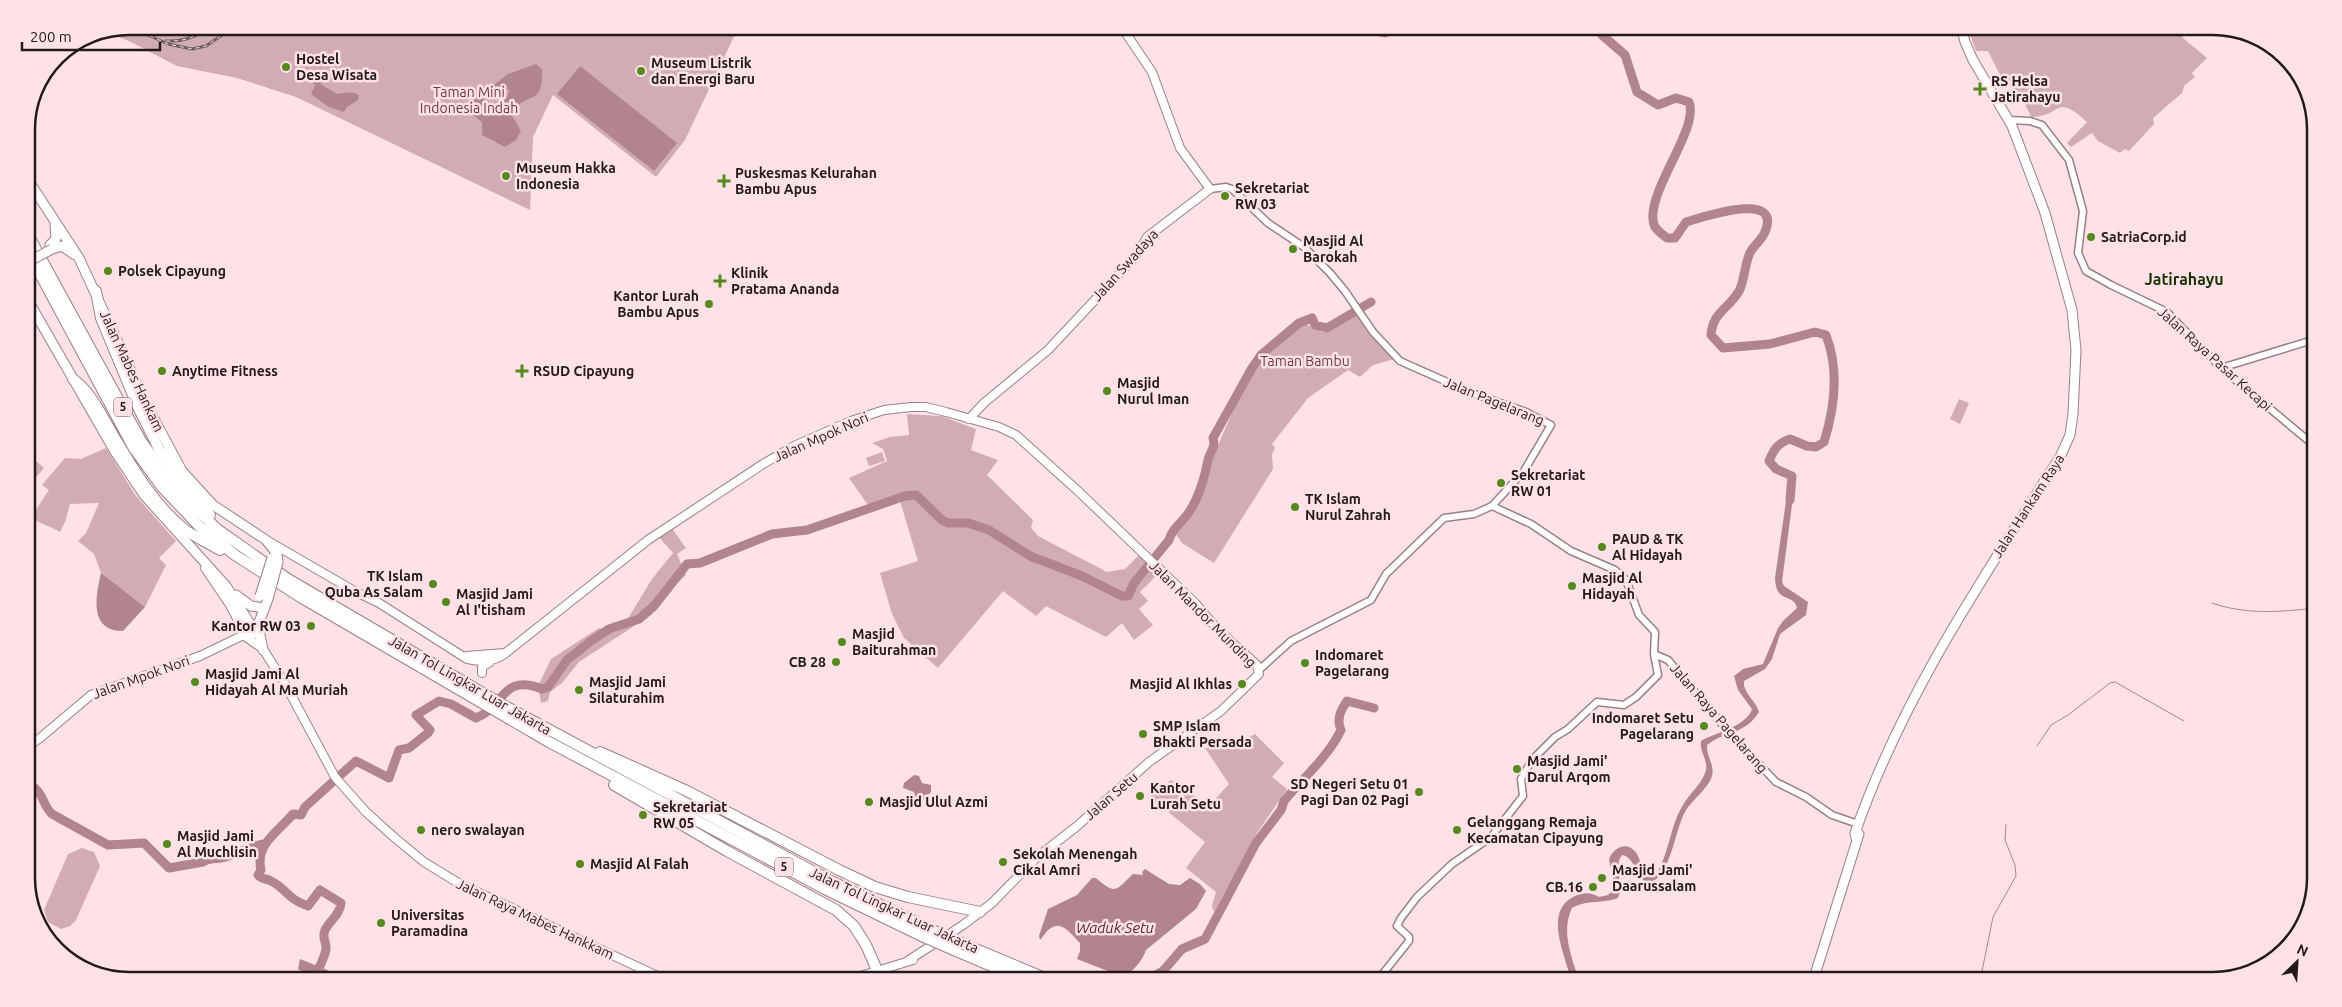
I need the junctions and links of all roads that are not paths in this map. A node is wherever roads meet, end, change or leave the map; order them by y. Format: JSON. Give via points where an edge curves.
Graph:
{"nodes":[{"id":1,"x":1127,"y":35,"type":"edge"},
{"id":2,"x":1963,"y":35,"type":"edge"},
{"id":3,"x":2013,"y":122,"type":"junction"},
{"id":4,"x":1210,"y":189,"type":"junction"},
{"id":5,"x":35,"y":190,"type":"edge"},
{"id":6,"x":54,"y":218,"type":"junction"},
{"id":7,"x":51,"y":247,"type":"junction"},
{"id":8,"x":35,"y":248,"type":"edge"},
{"id":9,"x":35,"y":254,"type":"edge"},
{"id":10,"x":35,"y":257,"type":"edge"},
{"id":11,"x":79,"y":258,"type":"junction"},
{"id":12,"x":35,"y":265,"type":"edge"},
{"id":13,"x":96,"y":292,"type":"junction"},
{"id":14,"x":35,"y":312,"type":"edge"},
{"id":15,"x":2307,"y":342,"type":"edge"},
{"id":16,"x":2221,"y":368,"type":"junction"},
{"id":17,"x":73,"y":379,"type":"junction"},
{"id":18,"x":969,"y":419,"type":"junction"},
{"id":19,"x":2307,"y":440,"type":"edge"},
{"id":20,"x":1492,"y":506,"type":"junction"},
{"id":21,"x":224,"y":533,"type":"junction"},
{"id":22,"x":266,"y":540,"type":"junction"},
{"id":23,"x":196,"y":554,"type":"junction"},
{"id":24,"x":236,"y":555,"type":"junction"},
{"id":25,"x":276,"y":558,"type":"junction"},
{"id":26,"x":297,"y":558,"type":"junction"},
{"id":27,"x":1148,"y":558,"type":"joint"},
{"id":28,"x":226,"y":586,"type":"junction"},
{"id":29,"x":261,"y":607,"type":"junction"},
{"id":30,"x":254,"y":626,"type":"junction"},
{"id":31,"x":241,"y":634,"type":"junction"},
{"id":32,"x":262,"y":649,"type":"junction"},
{"id":33,"x":1654,"y":654,"type":"junction"},
{"id":34,"x":502,"y":655,"type":"junction"},
{"id":35,"x":1259,"y":670,"type":"junction"},
{"id":36,"x":482,"y":673,"type":"dead end"},
{"id":37,"x":487,"y":701,"type":"junction"},
{"id":38,"x":503,"y":710,"type":"junction"},
{"id":39,"x":539,"y":725,"type":"junction"},
{"id":40,"x":35,"y":742,"type":"edge"},
{"id":41,"x":548,"y":742,"type":"junction"},
{"id":42,"x":1868,"y":798,"type":"junction"},
{"id":43,"x":1858,"y":824,"type":"junction"},
{"id":44,"x":1856,"y":838,"type":"junction"},
{"id":45,"x":980,"y":912,"type":"joint"},
{"id":46,"x":967,"y":919,"type":"junction"},
{"id":47,"x":926,"y":932,"type":"junction"},
{"id":48,"x":877,"y":970,"type":"junction"},
{"id":49,"x":649,"y":972,"type":"edge"},
{"id":50,"x":871,"y":972,"type":"edge"},
{"id":51,"x":1006,"y":972,"type":"edge"},
{"id":52,"x":1030,"y":972,"type":"edge"},
{"id":53,"x":1384,"y":972,"type":"edge"},
{"id":54,"x":1816,"y":972,"type":"edge"}],
"edges":[{"from":1,"to":4,"type":"main road","via":[[1152,72],[1180,148]]},
{"from":2,"to":3,"type":"main road","name":"Jalan Hankam Raya","via":[[1973,60]]},
{"from":3,"to":16,"type":"street","name":"Jalan Raya Pasar Kecapi","via":[[2030,121],[2042,125],[2069,160],[2083,211],[2078,253],[2086,271],[2167,312]]},
{"from":3,"to":42,"type":"main road","name":"Jalan Hankam Raya","via":[[2044,208],[2072,310],[2076,350],[2071,430],[2060,457],[1943,643],[1899,726]]},
{"from":4,"to":18,"type":"main road","name":"Jalan Swadaya","via":[[1147,237],[1133,260],[1048,350]]},
{"from":4,"to":20,"type":"street","name":"Jalan Pagelarang","via":[[1232,189],[1273,226],[1304,247],[1330,273],[1381,342],[1400,361],[1551,425],[1524,471]]},
{"from":5,"to":6,"type":"main road","name":"Jalan Mabes Hankam"},
{"from":6,"to":7,"type":"main road","via":[[56,236]]},
{"from":6,"to":11,"type":"main road","name":"Jalan Mabes Hankam"},
{"from":7,"to":9,"type":"main road"},
{"from":7,"to":10,"type":"main road","bridge":true},
{"from":7,"to":11,"type":"main road","via":[[62,246]]},
{"from":8,"to":21,"type":"highway","name":"Jalan Tol Lingkar Luar Jakarta","number":"5","via":[[158,466],[190,504]]},
{"from":11,"to":13,"type":"main road","name":"Jalan Mabes Hankam"},
{"from":12,"to":24,"type":"highway","name":"Jalan Tol Lingkar Luar Jakarta","number":"5","via":[[138,455],[180,508]]},
{"from":13,"to":21,"type":"highway","via":[[101,318],[159,449]]},
{"from":13,"to":22,"type":"main road","name":"Jalan Mabes Hankam","via":[[135,381],[186,476],[213,505]]},
{"from":14,"to":17,"type":"main road"},
{"from":15,"to":16,"type":"street"},
{"from":16,"to":19,"type":"street","name":"Jalan Raya Pasar Kecapi"},
{"from":17,"to":23,"type":"main road","via":[[144,495]]},
{"from":17,"to":24,"type":"highway","via":[[91,398],[134,471],[168,514],[194,536]]},
{"from":18,"to":27,"type":"main road","name":"Jalan Mpok Nori","via":[[999,427],[1016,436]]},
{"from":18,"to":34,"type":"main road","name":"Jalan Mpok Nori","via":[[926,408],[892,409],[851,421],[794,446],[716,493],[648,540]]},
{"from":20,"to":33,"type":"street","via":[[1531,524],[1571,551],[1612,568],[1626,580],[1640,615],[1655,632]]},
{"from":20,"to":35,"type":"street","name":"Jalan Pagelarang","via":[[1479,512],[1444,518],[1386,574],[1371,600],[1291,641]]},
{"from":21,"to":37,"type":"highway","name":"Jalan Tol Lingkar Luar Jakarta","number":"5","via":[[288,579]]},
{"from":22,"to":25,"type":"main road","name":"Jalan Mabes Hankam"},
{"from":22,"to":26,"type":"main road","name":"Jalan Mabes Hankam"},
{"from":23,"to":28,"type":"main road"},
{"from":23,"to":31,"type":"main road","via":[[230,605]]},
{"from":24,"to":37,"type":"highway","name":"Jalan Tol Lingkar Luar Jakarta","number":"5","via":[[302,598]]},
{"from":25,"to":26,"type":"main road"},
{"from":25,"to":29,"type":"main road","bridge":true},
{"from":26,"to":34,"type":"main road","via":[[356,592],[365,601],[416,627],[457,656]]},
{"from":27,"to":35,"type":"main road","name":"Jalan Mandor Munding"},
{"from":28,"to":29,"type":"main road","via":[[246,604]]},
{"from":28,"to":30,"type":"main road"},
{"from":29,"to":30,"type":"main road"},
{"from":30,"to":31,"type":"main road","name":"Jalan Mpok Nori"},
{"from":30,"to":32,"type":"main road"},
{"from":31,"to":32,"type":"main road"},
{"from":31,"to":40,"type":"main road","name":"Jalan Mpok Nori","via":[[200,656],[91,695]]},
{"from":32,"to":49,"type":"main road","name":"Jalan Raya Mabes Hankkam","via":[[284,682],[336,779],[395,838],[453,880]]},
{"from":33,"to":43,"type":"street","name":"Jalan Raya Pagelarang","via":[[1668,660],[1733,737],[1780,785],[1806,797],[1832,815]]},
{"from":33,"to":53,"type":"street","via":[[1658,676],[1636,696],[1624,705],[1597,702],[1535,757],[1521,779],[1523,796],[1491,838],[1452,864],[1400,918],[1397,926],[1409,941]]},
{"from":34,"to":36,"type":"main road","name":"Jalan Mpok Nori","via":[[483,666]]},
{"from":35,"to":45,"type":"main road","name":"Jalan Setu","via":[[1255,680],[1227,706],[1150,762],[1036,858],[1001,896]]},
{"from":37,"to":38,"type":"highway","name":"Jalan Tol Lingkar Luar Jakarta","number":"5"},
{"from":38,"to":39,"type":"highway","name":"Jalan Tol Lingkar Luar Jakarta","number":"5"},
{"from":38,"to":41,"type":"highway","name":"Jalan Tol Lingkar Luar Jakarta","number":"5"},
{"from":39,"to":46,"type":"highway","via":[[687,791],[875,887]]},
{"from":39,"to":47,"type":"highway","name":"Jalan Tol Lingkar Luar Jakarta","number":"5"},
{"from":41,"to":47,"type":"highway","name":"Jalan Tol Lingkar Luar Jakarta","number":"5","via":[[826,889]]},
{"from":41,"to":48,"type":"highway","via":[[582,766],[704,838],[836,910],[854,926]]},
{"from":42,"to":43,"type":"main road","name":"Jalan Hankam Raya"},
{"from":42,"to":44,"type":"main road","name":"Jalan Hankam Raya"},
{"from":43,"to":44,"type":"main road","name":"Jalan Hankam Raya"},
{"from":44,"to":54,"type":"main road","name":"Jalan Hankam Raya"},
{"from":45,"to":46,"type":"highway"},
{"from":46,"to":48,"type":"main road","via":[[958,932],[933,951]]},
{"from":47,"to":51,"type":"highway","name":"Jalan Tol Lingkar Luar Jakarta","number":"5","bridge":true,"via":[[956,951]]},
{"from":47,"to":52,"type":"highway","name":"Jalan Tol Lingkar Luar Jakarta","number":"5","bridge":true},
{"from":48,"to":50,"type":"main road"}]}
